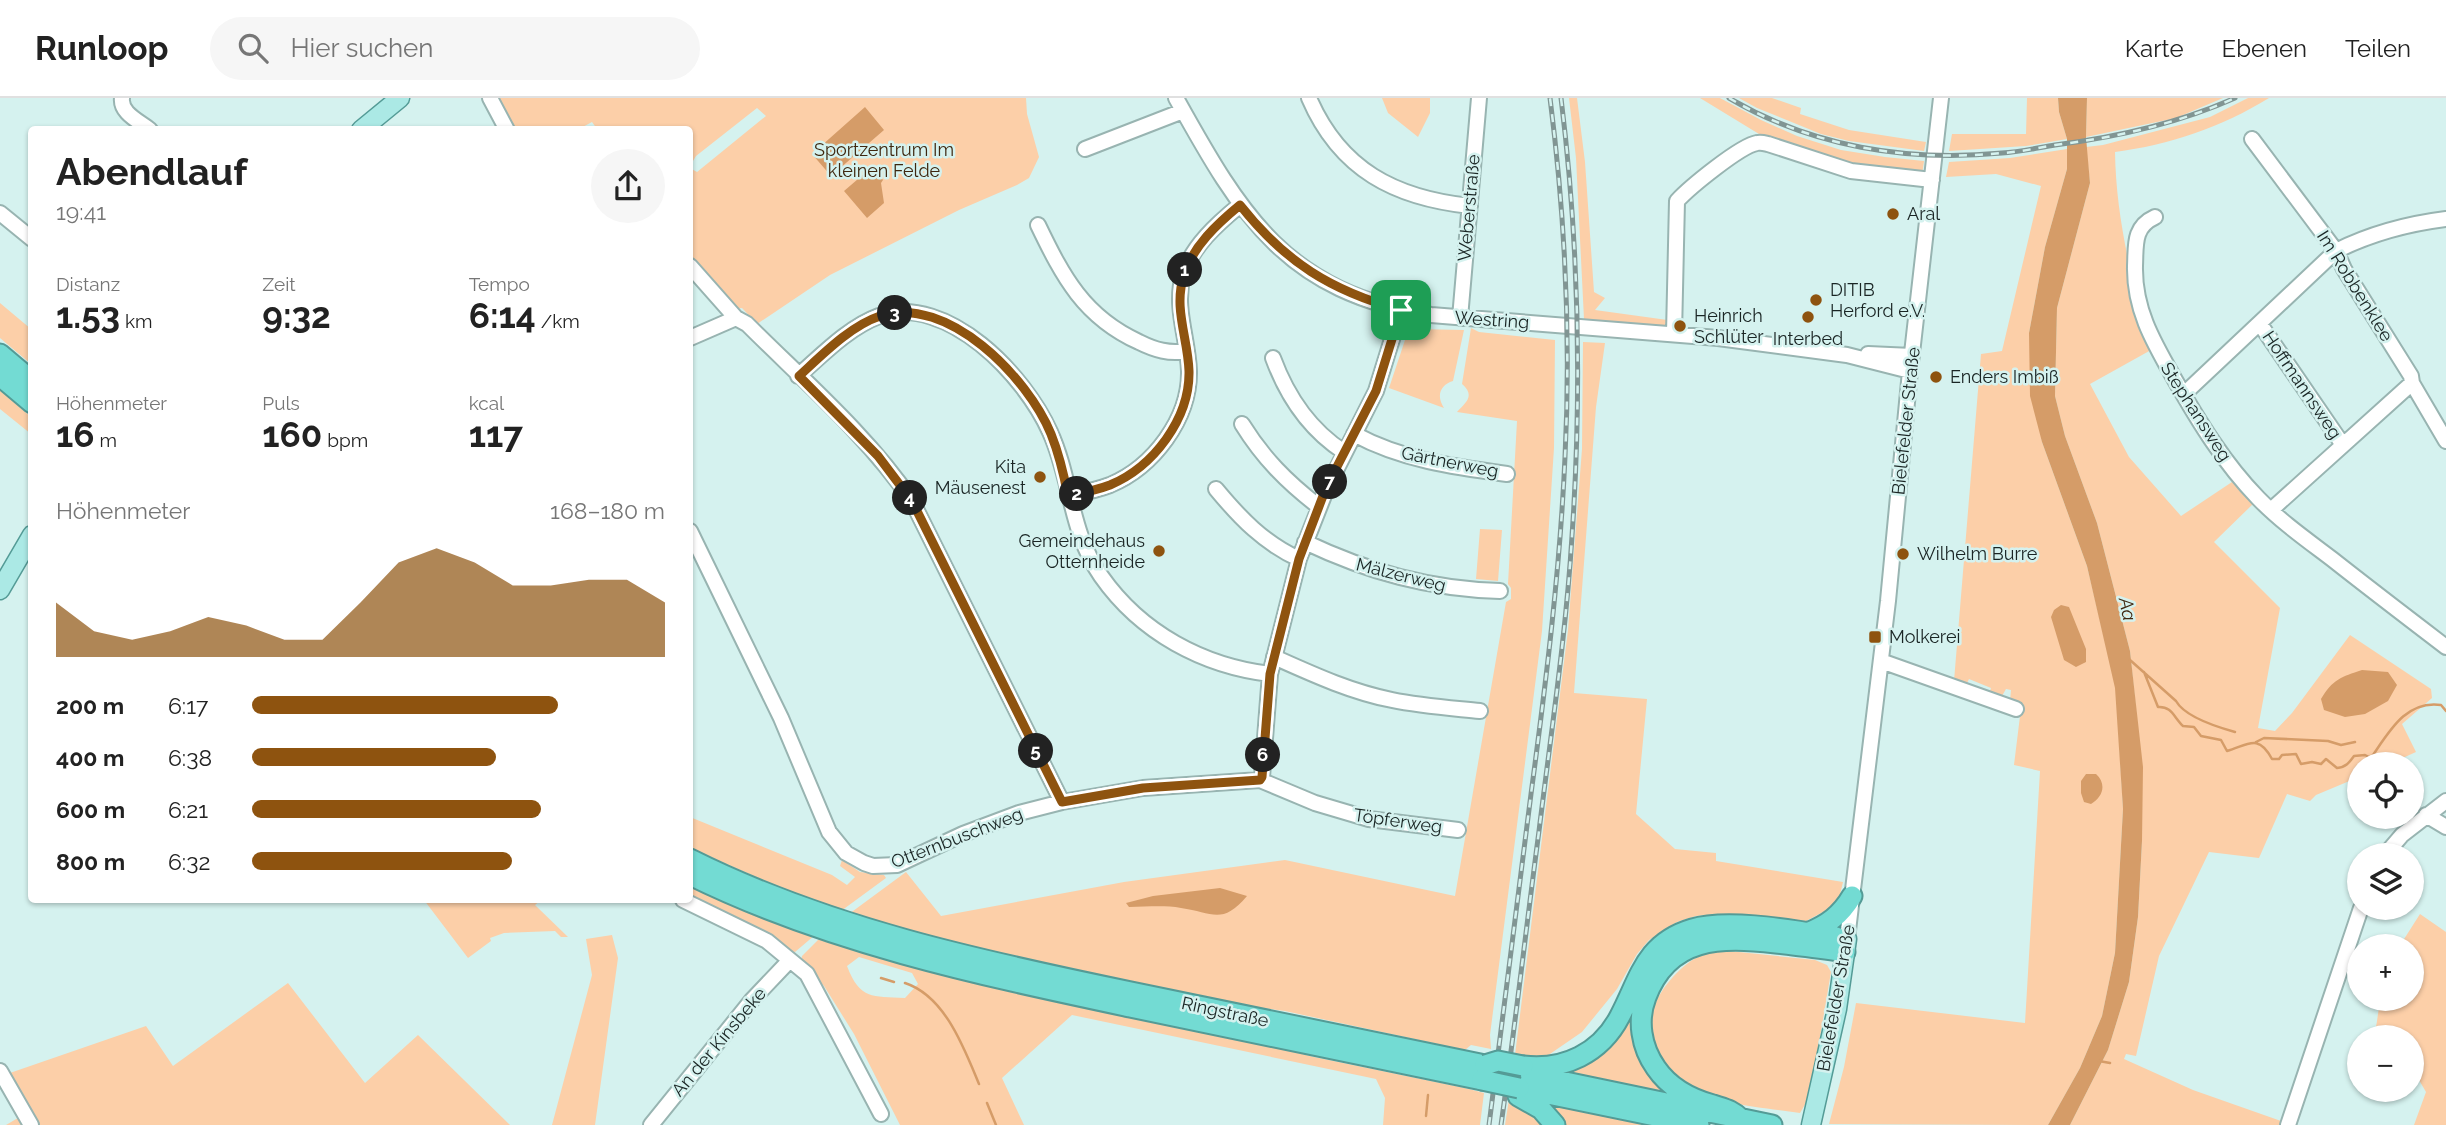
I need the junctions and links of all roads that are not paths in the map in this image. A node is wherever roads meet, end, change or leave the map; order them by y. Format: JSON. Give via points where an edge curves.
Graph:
{"nodes":[{"id":1,"x":122,"y":98,"type":"edge"},
{"id":2,"x":400,"y":98,"type":"edge"},
{"id":3,"x":490,"y":98,"type":"edge"},
{"id":4,"x":1309,"y":98,"type":"edge"},
{"id":5,"x":1479,"y":98,"type":"edge"},
{"id":6,"x":1941,"y":98,"type":"edge"},
{"id":7,"x":1179,"y":104,"type":"edge"},
{"id":8,"x":145,"y":126,"type":"edge"},
{"id":9,"x":366,"y":126,"type":"edge"},
{"id":10,"x":505,"y":126,"type":"edge"},
{"id":11,"x":2252,"y":139,"type":"dead end"},
{"id":12,"x":1085,"y":149,"type":"dead end"},
{"id":13,"x":1932,"y":180,"type":"junction"},
{"id":14,"x":1240,"y":205,"type":"junction"},
{"id":15,"x":1470,"y":206,"type":"junction"},
{"id":16,"x":0,"y":213,"type":"edge"},
{"id":17,"x":2155,"y":217,"type":"dead end"},
{"id":18,"x":2446,"y":219,"type":"edge"},
{"id":19,"x":1038,"y":225,"type":"dead end"},
{"id":20,"x":28,"y":236,"type":"edge"},
{"id":21,"x":2336,"y":251,"type":"junction"},
{"id":22,"x":693,"y":269,"type":"edge"},
{"id":23,"x":1401,"y":310,"type":"junction"},
{"id":24,"x":736,"y":318,"type":"junction"},
{"id":25,"x":1460,"y":318,"type":"junction"},
{"id":26,"x":2260,"y":324,"type":"junction"},
{"id":27,"x":1674,"y":334,"type":"junction"},
{"id":28,"x":693,"y":337,"type":"edge"},
{"id":29,"x":1187,"y":351,"type":"junction"},
{"id":30,"x":0,"y":354,"type":"edge"},
{"id":31,"x":1273,"y":358,"type":"dead end"},
{"id":32,"x":1911,"y":363,"type":"junction"},
{"id":33,"x":0,"y":376,"type":"edge"},
{"id":34,"x":799,"y":376,"type":"junction"},
{"id":35,"x":28,"y":378,"type":"edge"},
{"id":36,"x":2412,"y":383,"type":"junction"},
{"id":37,"x":2183,"y":394,"type":"junction"},
{"id":38,"x":28,"y":400,"type":"edge"},
{"id":39,"x":1242,"y":425,"type":"dead end"},
{"id":40,"x":1354,"y":434,"type":"junction"},
{"id":41,"x":2446,"y":441,"type":"edge"},
{"id":42,"x":2343,"y":445,"type":"junction"},
{"id":43,"x":1344,"y":453,"type":"junction"},
{"id":44,"x":1507,"y":474,"type":"dead end"},
{"id":45,"x":1216,"y":489,"type":"dead end"},
{"id":46,"x":1068,"y":496,"type":"junction"},
{"id":47,"x":1318,"y":506,"type":"junction"},
{"id":48,"x":2270,"y":510,"type":"junction"},
{"id":49,"x":693,"y":537,"type":"edge"},
{"id":50,"x":28,"y":542,"type":"edge"},
{"id":51,"x":1305,"y":542,"type":"junction"},
{"id":52,"x":1299,"y":559,"type":"junction"},
{"id":53,"x":0,"y":590,"type":"edge"},
{"id":54,"x":1500,"y":591,"type":"dead end"},
{"id":55,"x":2446,"y":647,"type":"edge"},
{"id":56,"x":1274,"y":657,"type":"junction"},
{"id":57,"x":1881,"y":661,"type":"junction"},
{"id":58,"x":1270,"y":674,"type":"junction"},
{"id":59,"x":2016,"y":709,"type":"dead end"},
{"id":60,"x":1480,"y":710,"type":"dead end"},
{"id":61,"x":1260,"y":780,"type":"junction"},
{"id":62,"x":2446,"y":801,"type":"edge"},
{"id":63,"x":1062,"y":802,"type":"junction"},
{"id":64,"x":2426,"y":815,"type":"junction"},
{"id":65,"x":2446,"y":827,"type":"edge"},
{"id":66,"x":1458,"y":830,"type":"dead end"},
{"id":67,"x":2395,"y":843,"type":"edge"},
{"id":68,"x":693,"y":860,"type":"edge"},
{"id":69,"x":693,"y":876,"type":"edge"},
{"id":70,"x":1852,"y":896,"type":"junction"},
{"id":71,"x":688,"y":903,"type":"edge"},
{"id":72,"x":2357,"y":920,"type":"edge"},
{"id":73,"x":832,"y":925,"type":"junction"},
{"id":74,"x":1807,"y":933,"type":"junction"},
{"id":75,"x":1846,"y":946,"type":"junction"},
{"id":76,"x":789,"y":960,"type":"junction"},
{"id":77,"x":0,"y":1071,"type":"edge"},
{"id":78,"x":1517,"y":1081,"type":"junction"},
{"id":79,"x":881,"y":1114,"type":"dead end"},
{"id":80,"x":1741,"y":1119,"type":"junction"},
{"id":81,"x":31,"y":1125,"type":"edge"},
{"id":82,"x":650,"y":1125,"type":"edge"},
{"id":83,"x":1555,"y":1125,"type":"edge"},
{"id":84,"x":1699,"y":1125,"type":"edge"},
{"id":85,"x":1772,"y":1125,"type":"edge"},
{"id":86,"x":1811,"y":1125,"type":"edge"},
{"id":87,"x":2288,"y":1125,"type":"edge"}],
"edges":[{"from":1,"to":8,"type":"street","via":[[124,111]]},
{"from":2,"to":9,"type":"main road"},
{"from":3,"to":10,"type":"street"},
{"from":4,"to":15,"type":"street","via":[[1338,147],[1373,177],[1418,197]]},
{"from":5,"to":15,"type":"street","name":"Weberstraße"},
{"from":6,"to":13,"type":"street","name":"Bielefelder Straße"},
{"from":7,"to":12,"type":"street","name":"Westring"},
{"from":7,"to":14,"type":"street","name":"Westring"},
{"from":11,"to":21,"type":"street","name":"Im Robbenklee"},
{"from":13,"to":27,"type":"street","via":[[1851,171],[1760,142],[1749,146],[1677,201]]},
{"from":13,"to":32,"type":"street","name":"Bielefelder Straße"},
{"from":14,"to":23,"type":"street","name":"Westring","via":[[1283,253],[1315,276],[1346,293]]},
{"from":14,"to":29,"type":"street","via":[[1203,240],[1184,274],[1179,302]]},
{"from":15,"to":25,"type":"street","name":"Weberstraße"},
{"from":16,"to":20,"type":"street"},
{"from":17,"to":37,"type":"street","name":"Stephansweg","via":[[2139,229],[2136,239],[2137,296],[2152,342]]},
{"from":18,"to":21,"type":"street","name":"Hoffmannsweg","via":[[2389,229]]},
{"from":19,"to":29,"type":"street","via":[[1069,285],[1102,320],[1126,337],[1156,349]]},
{"from":21,"to":26,"type":"street","name":"Hoffmannsweg"},
{"from":21,"to":36,"type":"street","name":"Im Robbenklee"},
{"from":22,"to":24,"type":"street"},
{"from":23,"to":25,"type":"street","name":"Westring"},
{"from":23,"to":40,"type":"street","via":[[1376,391]]},
{"from":24,"to":28,"type":"street"},
{"from":24,"to":34,"type":"street"},
{"from":25,"to":27,"type":"street","name":"Westring"},
{"from":26,"to":37,"type":"street","name":"Hoffmannsweg"},
{"from":26,"to":42,"type":"street","name":"Hoffmannsweg"},
{"from":27,"to":32,"type":"street","name":"Westring"},
{"from":29,"to":46,"type":"street","via":[[1189,373],[1178,418],[1150,458],[1109,485]]},
{"from":30,"to":35,"type":"highway"},
{"from":31,"to":43,"type":"street","via":[[1305,416]]},
{"from":32,"to":57,"type":"street","name":"Bielefelder Straße"},
{"from":33,"to":38,"type":"highway"},
{"from":34,"to":46,"type":"street","via":[[858,327],[882,315],[911,312],[939,320],[1003,363],[1026,390],[1051,433]]},
{"from":34,"to":63,"type":"street","via":[[878,456],[912,501]]},
{"from":36,"to":41,"type":"street","name":"Im Robbenklee"},
{"from":36,"to":42,"type":"street","name":"Hoffmannsweg"},
{"from":37,"to":48,"type":"street","name":"Stephansweg","via":[[2229,465]]},
{"from":39,"to":47,"type":"street","via":[[1281,476]]},
{"from":40,"to":43,"type":"street"},
{"from":40,"to":44,"type":"street","name":"Gärtnerweg","via":[[1408,456]]},
{"from":42,"to":48,"type":"street","name":"Hoffmannsweg"},
{"from":43,"to":47,"type":"street"},
{"from":45,"to":52,"type":"street","via":[[1254,531]]},
{"from":46,"to":58,"type":"street","via":[[1092,561],[1115,594],[1145,623],[1210,661]]},
{"from":47,"to":51,"type":"street"},
{"from":48,"to":55,"type":"street","name":"Stephansweg"},
{"from":49,"to":63,"type":"street","name":"Otternbuschweg","via":[[781,718],[829,832],[846,853],[873,866],[897,864],[974,829]]},
{"from":50,"to":53,"type":"main road"},
{"from":51,"to":52,"type":"street"},
{"from":51,"to":54,"type":"street","name":"Mälzerweg","via":[[1340,559],[1416,583]]},
{"from":52,"to":56,"type":"street"},
{"from":56,"to":58,"type":"street"},
{"from":56,"to":60,"type":"street","via":[[1390,700]]},
{"from":57,"to":59,"type":"street"},
{"from":57,"to":70,"type":"street","name":"Bielefelder Straße"},
{"from":58,"to":61,"type":"street"},
{"from":61,"to":63,"type":"street","name":"Otternbuschweg","via":[[1143,788]]},
{"from":61,"to":66,"type":"street","name":"Töpferweg","via":[[1369,819]]},
{"from":62,"to":64,"type":"street"},
{"from":64,"to":65,"type":"street"},
{"from":64,"to":67,"type":"street"},
{"from":68,"to":73,"type":"highway","name":"Ringstraße"},
{"from":69,"to":73,"type":"highway","name":"Ringstraße","via":[[759,905]]},
{"from":70,"to":74,"type":"highway","via":[[1844,910]]},
{"from":70,"to":75,"type":"street","name":"Bielefelder Straße"},
{"from":71,"to":76,"type":"street","via":[[767,941]]},
{"from":72,"to":87,"type":"street"},
{"from":73,"to":78,"type":"highway","name":"Ringstraße"},
{"from":74,"to":75,"type":"highway"},
{"from":74,"to":78,"type":"highway","via":[[1710,926],[1674,937],[1647,959],[1620,1016],[1599,1044],[1587,1054],[1540,1068]]},
{"from":75,"to":80,"type":"highway","via":[[1712,941],[1674,957],[1651,984],[1641,1022],[1647,1053],[1656,1068],[1678,1090],[1732,1109]]},
{"from":75,"to":86,"type":"main road","name":"Bielefelder Straße"},
{"from":76,"to":79,"type":"street","via":[[818,990]]},
{"from":76,"to":82,"type":"street","name":"An der Kinsbeke"},
{"from":77,"to":81,"type":"street"},
{"from":78,"to":80,"type":"highway","name":"Ringstraße"},
{"from":78,"to":83,"type":"highway"},
{"from":78,"to":84,"type":"highway","name":"Ringstraße"},
{"from":80,"to":85,"type":"highway","name":"Ringstraße"}]}
